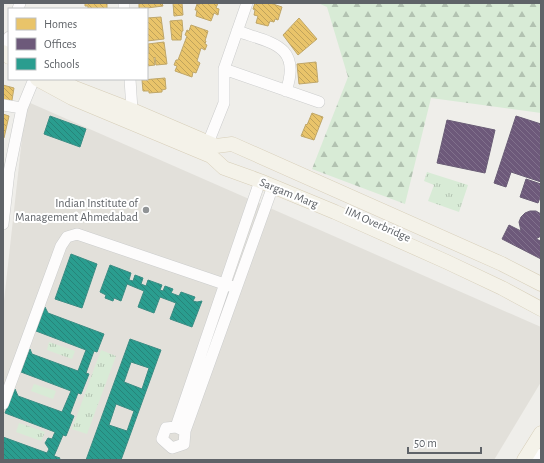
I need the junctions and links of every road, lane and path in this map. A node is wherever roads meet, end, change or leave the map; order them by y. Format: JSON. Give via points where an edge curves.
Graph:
{"nodes":[{"id":1,"x":247,"y":3,"type":"edge"},
{"id":2,"x":237,"y":31,"type":"junction"},
{"id":3,"x":224,"y":69,"type":"junction"},
{"id":4,"x":34,"y":80,"type":"edge"},
{"id":5,"x":39,"y":80,"type":"edge"},
{"id":6,"x":61,"y":80,"type":"edge"},
{"id":7,"x":130,"y":80,"type":"edge"},
{"id":8,"x":286,"y":91,"type":"junction"},
{"id":9,"x":319,"y":102,"type":"dead end"},
{"id":10,"x":3,"y":105,"type":"edge"},
{"id":11,"x":22,"y":108,"type":"junction"},
{"id":12,"x":132,"y":110,"type":"junction"},
{"id":13,"x":212,"y":148,"type":"junction"},
{"id":14,"x":6,"y":171,"type":"edge"},
{"id":15,"x":264,"y":177,"type":"junction"},
{"id":16,"x":3,"y":224,"type":"edge"},
{"id":17,"x":225,"y":284,"type":"junction"},
{"id":18,"x":541,"y":284,"type":"edge"},
{"id":19,"x":236,"y":288,"type":"junction"},
{"id":20,"x":541,"y":291,"type":"edge"},
{"id":21,"x":541,"y":300,"type":"edge"},
{"id":22,"x":541,"y":309,"type":"edge"},
{"id":23,"x":3,"y":404,"type":"edge"},
{"id":24,"x":541,"y":433,"type":"edge"},
{"id":25,"x":541,"y":454,"type":"edge"},
{"id":26,"x":524,"y":460,"type":"edge"},
{"id":27,"x":537,"y":460,"type":"edge"}],
"edges":[{"from":1,"to":2,"type":"street"},
{"from":2,"to":3,"type":"street"},
{"from":2,"to":8,"type":"street","via":[[274,44],[286,53],[291,68]]},
{"from":3,"to":8,"type":"street"},
{"from":3,"to":13,"type":"street","via":[[224,103]]},
{"from":4,"to":11,"type":"street"},
{"from":5,"to":13,"type":"main road","name":"Sargam Marg","via":[[72,98]]},
{"from":6,"to":12,"type":"main road","name":"Sargam Marg"},
{"from":7,"to":12,"type":"street"},
{"from":8,"to":9,"type":"street"},
{"from":10,"to":11,"type":"street"},
{"from":11,"to":14,"type":"street"},
{"from":12,"to":13,"type":"main road","name":"Sargam Marg"},
{"from":13,"to":15,"type":"main road","name":"Sargam Marg","via":[[224,168]]},
{"from":13,"to":18,"type":"main road","name":"Sargam Marg","via":[[232,144],[502,264]]},
{"from":14,"to":16,"type":"street"},
{"from":15,"to":17,"type":"street"},
{"from":15,"to":19,"type":"street"},
{"from":15,"to":20,"type":"main road","name":"IIM Overbridge","via":[[326,191],[500,269]]},
{"from":15,"to":21,"type":"main road","name":"IIM Overbridge","via":[[322,199],[438,250]]},
{"from":15,"to":22,"type":"main road","name":"Sargam Marg","via":[[502,288]]},
{"from":17,"to":19,"type":"street"},
{"from":17,"to":19,"type":"street","via":[[180,429]]},
{"from":17,"to":23,"type":"street","via":[[77,234],[67,237],[61,246]]},
{"from":24,"to":26,"type":"main road"},
{"from":25,"to":27,"type":"street"}]}
